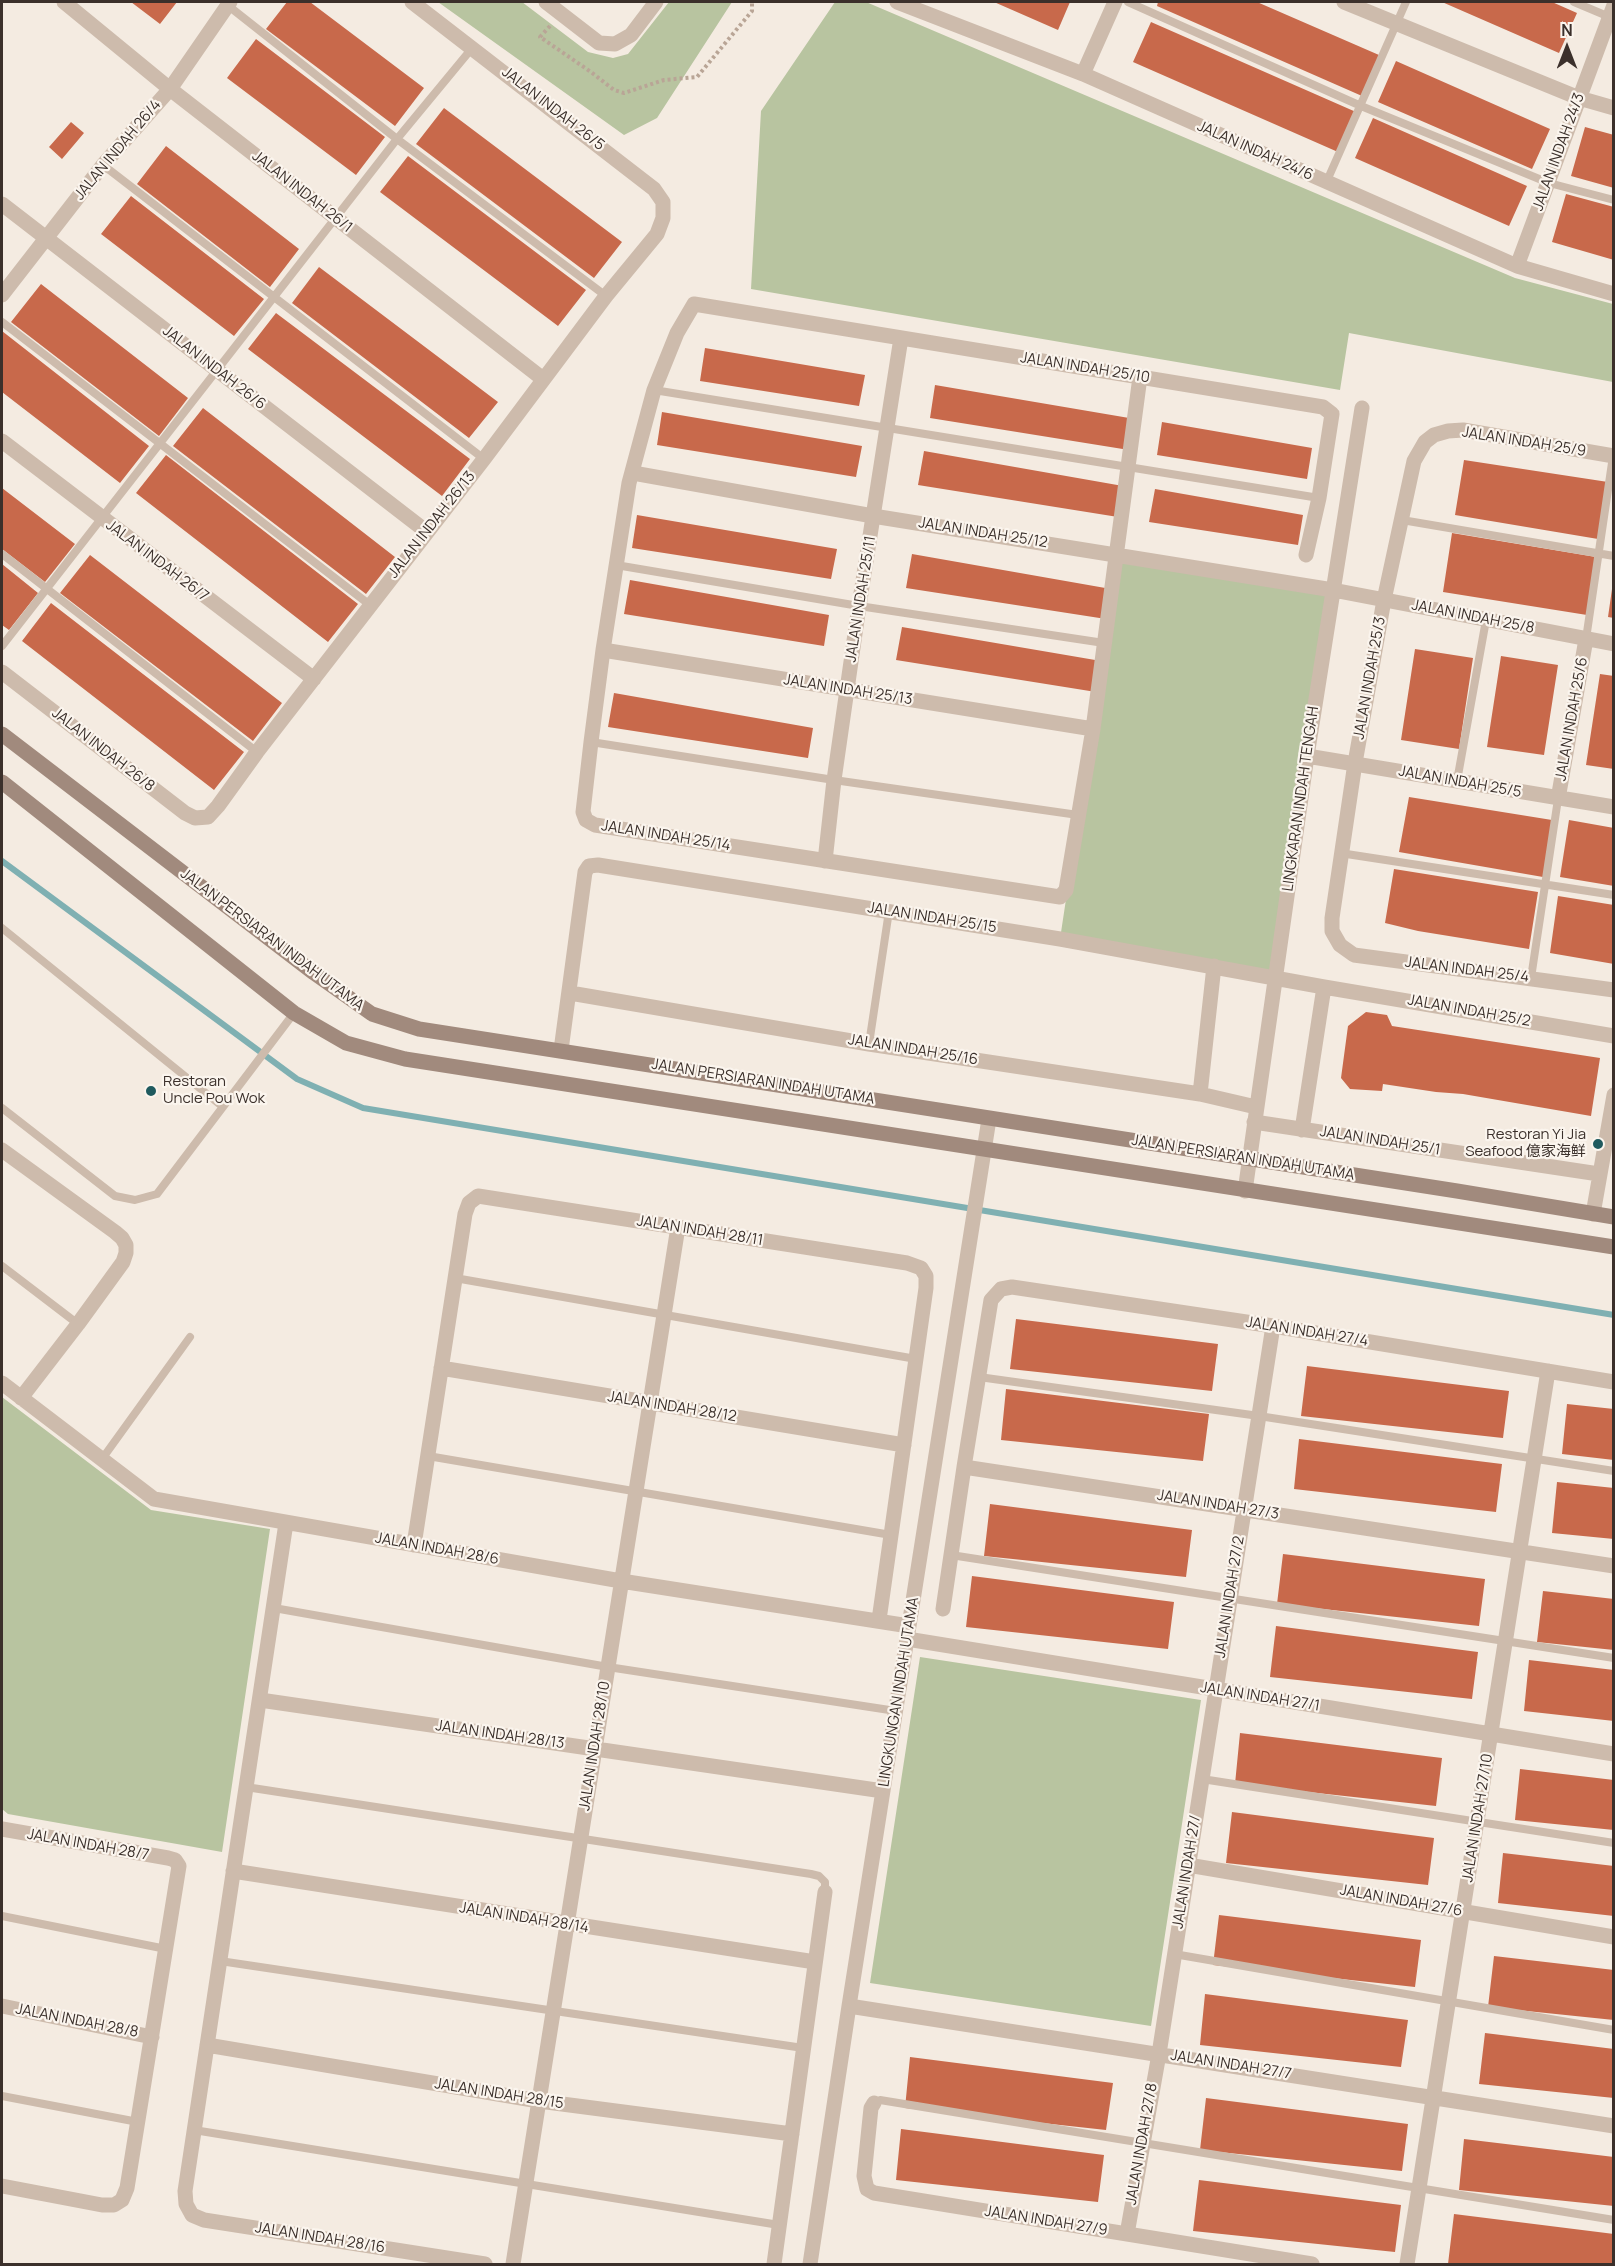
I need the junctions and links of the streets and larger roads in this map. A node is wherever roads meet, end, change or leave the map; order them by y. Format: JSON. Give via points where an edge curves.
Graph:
{"nodes":[{"id":1,"x":64,"y":2,"type":"edge"},
{"id":2,"x":412,"y":2,"type":"edge"},
{"id":3,"x":546,"y":2,"type":"edge"},
{"id":4,"x":656,"y":2,"type":"edge"},
{"id":5,"x":897,"y":2,"type":"edge"},
{"id":6,"x":1115,"y":2,"type":"edge"},
{"id":7,"x":1344,"y":2,"type":"edge"},
{"id":8,"x":227,"y":3,"type":"edge"},
{"id":9,"x":1612,"y":13,"type":"edge"},
{"id":10,"x":1083,"y":74,"type":"junction"},
{"id":11,"x":170,"y":89,"type":"junction"},
{"id":12,"x":1579,"y":98,"type":"junction"},
{"id":13,"x":1614,"y":108,"type":"edge"},
{"id":14,"x":2,"y":204,"type":"edge"},
{"id":15,"x":657,"y":234,"type":"joint"},
{"id":16,"x":45,"y":238,"type":"junction"},
{"id":17,"x":1517,"y":266,"type":"junction"},
{"id":18,"x":1614,"y":294,"type":"edge"},
{"id":19,"x":2,"y":295,"type":"edge"},
{"id":20,"x":694,"y":304,"type":"joint"},
{"id":21,"x":902,"y":338,"type":"junction"},
{"id":22,"x":1140,"y":377,"type":"junction"},
{"id":23,"x":543,"y":379,"type":"junction"},
{"id":24,"x":1362,"y":408,"type":"dead end"},
{"id":25,"x":1434,"y":435,"type":"joint"},
{"id":26,"x":2,"y":441,"type":"edge"},
{"id":27,"x":1613,"y":456,"type":"edge"},
{"id":28,"x":633,"y":472,"type":"junction"},
{"id":29,"x":873,"y":516,"type":"junction"},
{"id":30,"x":427,"y":532,"type":"junction"},
{"id":31,"x":1118,"y":555,"type":"junction"},
{"id":32,"x":1306,"y":555,"type":"dead end"},
{"id":33,"x":1333,"y":590,"type":"junction"},
{"id":34,"x":1384,"y":600,"type":"junction"},
{"id":35,"x":1586,"y":639,"type":"junction"},
{"id":36,"x":1614,"y":644,"type":"edge"},
{"id":37,"x":603,"y":650,"type":"junction"},
{"id":38,"x":2,"y":672,"type":"edge"},
{"id":39,"x":314,"y":679,"type":"junction"},
{"id":40,"x":847,"y":690,"type":"junction"},
{"id":41,"x":1093,"y":729,"type":"junction"},
{"id":42,"x":2,"y":734,"type":"edge"},
{"id":43,"x":1307,"y":756,"type":"junction"},
{"id":44,"x":1355,"y":763,"type":"junction"},
{"id":45,"x":2,"y":782,"type":"edge"},
{"id":46,"x":1558,"y":799,"type":"junction"},
{"id":47,"x":1614,"y":807,"type":"edge"},
{"id":48,"x":208,"y":817,"type":"joint"},
{"id":49,"x":825,"y":861,"type":"junction"},
{"id":50,"x":1332,"y":931,"type":"joint"},
{"id":51,"x":1214,"y":966,"type":"junction"},
{"id":52,"x":1275,"y":977,"type":"junction"},
{"id":53,"x":1324,"y":987,"type":"junction"},
{"id":54,"x":1614,"y":990,"type":"edge"},
{"id":55,"x":570,"y":993,"type":"junction"},
{"id":56,"x":1614,"y":1036,"type":"edge"},
{"id":57,"x":561,"y":1050,"type":"junction"},
{"id":58,"x":1200,"y":1094,"type":"junction"},
{"id":59,"x":1614,"y":1095,"type":"edge"},
{"id":60,"x":1255,"y":1114,"type":"junction"},
{"id":61,"x":989,"y":1119,"type":"junction"},
{"id":62,"x":1302,"y":1130,"type":"junction"},
{"id":63,"x":2,"y":1150,"type":"edge"},
{"id":64,"x":984,"y":1150,"type":"junction"},
{"id":65,"x":1249,"y":1158,"type":"junction"},
{"id":66,"x":1599,"y":1174,"type":"junction"},
{"id":67,"x":1245,"y":1191,"type":"junction"},
{"id":68,"x":1593,"y":1214,"type":"junction"},
{"id":69,"x":1614,"y":1217,"type":"edge"},
{"id":70,"x":678,"y":1227,"type":"junction"},
{"id":71,"x":1614,"y":1247,"type":"edge"},
{"id":72,"x":1273,"y":1326,"type":"junction"},
{"id":73,"x":441,"y":1368,"type":"junction"},
{"id":74,"x":1548,"y":1371,"type":"junction"},
{"id":75,"x":1614,"y":1382,"type":"edge"},
{"id":76,"x":2,"y":1383,"type":"edge"},
{"id":77,"x":21,"y":1398,"type":"junction"},
{"id":78,"x":650,"y":1404,"type":"junction"},
{"id":79,"x":904,"y":1445,"type":"junction"},
{"id":80,"x":964,"y":1467,"type":"junction"},
{"id":81,"x":1244,"y":1509,"type":"junction"},
{"id":82,"x":286,"y":1523,"type":"junction"},
{"id":83,"x":414,"y":1545,"type":"junction"},
{"id":84,"x":1520,"y":1552,"type":"junction"},
{"id":85,"x":1614,"y":1566,"type":"edge"},
{"id":86,"x":621,"y":1581,"type":"junction"},
{"id":87,"x":943,"y":1609,"type":"dead end"},
{"id":88,"x":879,"y":1620,"type":"junction"},
{"id":89,"x":908,"y":1632,"type":"junction"},
{"id":90,"x":1216,"y":1689,"type":"junction"},
{"id":91,"x":260,"y":1700,"type":"junction"},
{"id":92,"x":1491,"y":1734,"type":"junction"},
{"id":93,"x":595,"y":1749,"type":"junction"},
{"id":94,"x":1614,"y":1755,"type":"edge"},
{"id":95,"x":883,"y":1791,"type":"junction"},
{"id":96,"x":2,"y":1831,"type":"edge"},
{"id":97,"x":1188,"y":1865,"type":"junction"},
{"id":98,"x":233,"y":1871,"type":"junction"},
{"id":99,"x":825,"y":1892,"type":"road end"},
{"id":100,"x":1463,"y":1912,"type":"junction"},
{"id":101,"x":567,"y":1925,"type":"junction"},
{"id":102,"x":1614,"y":1937,"type":"edge"},
{"id":103,"x":815,"y":1962,"type":"junction"},
{"id":104,"x":2,"y":2006,"type":"edge"},
{"id":105,"x":849,"y":2006,"type":"junction"},
{"id":106,"x":152,"y":2037,"type":"junction"},
{"id":107,"x":207,"y":2045,"type":"junction"},
{"id":108,"x":1159,"y":2054,"type":"junction"},
{"id":109,"x":1434,"y":2097,"type":"junction"},
{"id":110,"x":539,"y":2101,"type":"junction"},
{"id":111,"x":874,"y":2103,"type":"road end"},
{"id":112,"x":1614,"y":2126,"type":"edge"},
{"id":113,"x":792,"y":2134,"type":"junction"},
{"id":114,"x":2,"y":2186,"type":"edge"},
{"id":115,"x":1127,"y":2234,"type":"junction"},
{"id":116,"x":485,"y":2265,"type":"edge"},
{"id":117,"x":513,"y":2265,"type":"edge"},
{"id":118,"x":774,"y":2265,"type":"edge"},
{"id":119,"x":810,"y":2265,"type":"edge"},
{"id":120,"x":1312,"y":2265,"type":"edge"},
{"id":121,"x":1407,"y":2265,"type":"edge"}],
"edges":[{"from":1,"to":11,"type":"street","name":"JALAN INDAH 26/1"},
{"from":2,"to":15,"type":"street","name":"JALAN INDAH 26/5","via":[[654,189],[663,202]]},
{"from":3,"to":4,"type":"street","via":[[599,43],[615,44],[630,34]]},
{"from":5,"to":10,"type":"street","name":"JALAN INDAH 24/6"},
{"from":6,"to":10,"type":"street"},
{"from":7,"to":12,"type":"street"},
{"from":8,"to":11,"type":"street","name":"JALAN INDAH 26/4"},
{"from":9,"to":12,"type":"street","name":"JALAN INDAH 24/3"},
{"from":10,"to":17,"type":"street","name":"JALAN INDAH 24/6"},
{"from":11,"to":16,"type":"street","name":"JALAN INDAH 26/4"},
{"from":11,"to":23,"type":"street","name":"JALAN INDAH 26/1"},
{"from":12,"to":13,"type":"street"},
{"from":12,"to":17,"type":"street","name":"JALAN INDAH 24/3"},
{"from":14,"to":16,"type":"street","name":"JALAN INDAH 26/6"},
{"from":15,"to":23,"type":"street","name":"JALAN INDAH 26/13"},
{"from":16,"to":19,"type":"street","name":"JALAN INDAH 26/4"},
{"from":16,"to":30,"type":"street","name":"JALAN INDAH 26/6"},
{"from":17,"to":18,"type":"street","name":"JALAN INDAH 24/6"},
{"from":20,"to":21,"type":"street","name":"JALAN INDAH 25/10"},
{"from":20,"to":28,"type":"street","name":"JALAN INDAH 25/14","via":[[677,333],[654,390]]},
{"from":21,"to":22,"type":"street","name":"JALAN INDAH 25/10"},
{"from":21,"to":29,"type":"street","name":"JALAN INDAH 25/11"},
{"from":22,"to":31,"type":"street"},
{"from":22,"to":32,"type":"street","name":"JALAN INDAH 25/10","via":[[1323,407],[1332,414]]},
{"from":23,"to":30,"type":"street","name":"JALAN INDAH 26/13"},
{"from":24,"to":33,"type":"street","name":"LINGKARAN INDAH TENGAH"},
{"from":25,"to":27,"type":"street","name":"JALAN INDAH 25/9","via":[[1463,430]]},
{"from":25,"to":34,"type":"street","name":"JALAN INDAH 25/3","via":[[1414,461]]},
{"from":26,"to":39,"type":"street","name":"JALAN INDAH 26/7"},
{"from":28,"to":29,"type":"street","name":"JALAN INDAH 25/12"},
{"from":28,"to":37,"type":"street","name":"JALAN INDAH 25/14"},
{"from":29,"to":31,"type":"street","name":"JALAN INDAH 25/12"},
{"from":29,"to":40,"type":"street","name":"JALAN INDAH 25/11"},
{"from":30,"to":39,"type":"street","name":"JALAN INDAH 26/13"},
{"from":31,"to":33,"type":"street","name":"JALAN INDAH 25/12"},
{"from":31,"to":41,"type":"street"},
{"from":33,"to":34,"type":"street","name":"JALAN INDAH 25/8"},
{"from":33,"to":43,"type":"street","name":"LINGKARAN INDAH TENGAH"},
{"from":34,"to":35,"type":"street","name":"JALAN INDAH 25/8"},
{"from":34,"to":44,"type":"street","name":"JALAN INDAH 25/3"},
{"from":35,"to":36,"type":"street","name":"JALAN INDAH 25/8"},
{"from":35,"to":46,"type":"street","name":"JALAN INDAH 25/6"},
{"from":37,"to":40,"type":"street","name":"JALAN INDAH 25/13"},
{"from":37,"to":49,"type":"street","name":"JALAN INDAH 25/14","via":[[583,812],[586,820],[595,825]]},
{"from":38,"to":48,"type":"street","name":"JALAN INDAH 26/8","via":[[185,813],[195,818]]},
{"from":39,"to":48,"type":"street","name":"JALAN INDAH 26/13"},
{"from":40,"to":41,"type":"street","name":"JALAN INDAH 25/13"},
{"from":40,"to":49,"type":"street","name":"JALAN INDAH 25/11"},
{"from":41,"to":49,"type":"street","name":"JALAN INDAH 25/14","via":[[1066,890],[1060,897]]},
{"from":42,"to":57,"type":"main road","name":"JALAN PERSIARAN INDAH UTAMA","via":[[372,1014],[419,1029]]},
{"from":43,"to":44,"type":"street","name":"JALAN INDAH 25/5"},
{"from":43,"to":52,"type":"street","name":"LINGKARAN INDAH TENGAH"},
{"from":44,"to":46,"type":"street","name":"JALAN INDAH 25/5"},
{"from":44,"to":50,"type":"street","name":"JALAN INDAH 25/3"},
{"from":45,"to":64,"type":"main road","via":[[294,1013],[346,1043],[405,1059]]},
{"from":46,"to":47,"type":"street","name":"JALAN INDAH 25/5"},
{"from":50,"to":54,"type":"street","name":"JALAN INDAH 25/4","via":[[1340,945],[1354,955]]},
{"from":51,"to":52,"type":"street","name":"JALAN INDAH 25/15"},
{"from":51,"to":55,"type":"street","name":"JALAN INDAH 25/15","via":[[598,865],[585,872]]},
{"from":51,"to":58,"type":"street"},
{"from":52,"to":53,"type":"street","name":"JALAN INDAH 25/2"},
{"from":52,"to":60,"type":"street","name":"LINGKARAN INDAH TENGAH"},
{"from":53,"to":56,"type":"street","name":"JALAN INDAH 25/2"},
{"from":53,"to":62,"type":"street"},
{"from":55,"to":57,"type":"street"},
{"from":55,"to":58,"type":"street","name":"JALAN INDAH 25/16","via":[[869,1044]]},
{"from":57,"to":61,"type":"main road","name":"JALAN PERSIARAN INDAH UTAMA"},
{"from":58,"to":60,"type":"street","name":"JALAN INDAH 25/16"},
{"from":59,"to":66,"type":"street"},
{"from":60,"to":62,"type":"street","name":"JALAN INDAH 25/1"},
{"from":60,"to":65,"type":"street","name":"LINGKARAN INDAH TENGAH"},
{"from":61,"to":64,"type":"street","name":"LINGKUNGAN INDAH UTAMA"},
{"from":61,"to":65,"type":"main road","name":"JALAN PERSIARAN INDAH UTAMA"},
{"from":62,"to":66,"type":"street","name":"JALAN INDAH 25/1"},
{"from":63,"to":77,"type":"street","via":[[115,1232],[126,1245],[123,1262]]},
{"from":64,"to":67,"type":"main road"},
{"from":64,"to":89,"type":"street","name":"LINGKUNGAN INDAH UTAMA"},
{"from":65,"to":67,"type":"street","name":"LINGKARAN INDAH TENGAH"},
{"from":65,"to":68,"type":"main road","name":"JALAN PERSIARAN INDAH UTAMA"},
{"from":66,"to":68,"type":"street"},
{"from":67,"to":71,"type":"main road"},
{"from":68,"to":69,"type":"main road","name":"JALAN PERSIARAN INDAH UTAMA"},
{"from":70,"to":73,"type":"street","name":"JALAN INDAH 28/11","via":[[478,1196],[465,1214]]},
{"from":70,"to":78,"type":"street","name":"JALAN INDAH 28/10"},
{"from":70,"to":79,"type":"street","name":"JALAN INDAH 28/11","via":[[921,1268],[926,1288]]},
{"from":72,"to":74,"type":"street","name":"JALAN INDAH 27/4"},
{"from":72,"to":80,"type":"street","name":"JALAN INDAH 27/4","via":[[1012,1287],[1001,1289],[991,1300]]},
{"from":72,"to":81,"type":"street","name":"JALAN INDAH 27/2"},
{"from":73,"to":78,"type":"street","name":"JALAN INDAH 28/12"},
{"from":73,"to":83,"type":"street"},
{"from":74,"to":75,"type":"street","name":"JALAN INDAH 27/4"},
{"from":74,"to":84,"type":"street","name":"JALAN INDAH 27/10"},
{"from":76,"to":77,"type":"street","name":"JALAN INDAH 28/6"},
{"from":77,"to":82,"type":"street","name":"JALAN INDAH 28/6","via":[[154,1499]]},
{"from":78,"to":79,"type":"street","name":"JALAN INDAH 28/12"},
{"from":78,"to":86,"type":"street","name":"JALAN INDAH 28/10"},
{"from":79,"to":88,"type":"street"},
{"from":80,"to":81,"type":"street","name":"JALAN INDAH 27/3"},
{"from":80,"to":87,"type":"street"},
{"from":81,"to":84,"type":"street","name":"JALAN INDAH 27/3"},
{"from":81,"to":90,"type":"street","name":"JALAN INDAH 27/2"},
{"from":82,"to":83,"type":"street","name":"JALAN INDAH 28/6"},
{"from":82,"to":91,"type":"street"},
{"from":83,"to":86,"type":"street","name":"JALAN INDAH 28/6"},
{"from":84,"to":85,"type":"street","name":"JALAN INDAH 27/3"},
{"from":84,"to":92,"type":"street","name":"JALAN INDAH 27/10"},
{"from":86,"to":88,"type":"street","name":"JALAN INDAH 28/6"},
{"from":86,"to":93,"type":"street","name":"JALAN INDAH 28/10"},
{"from":88,"to":89,"type":"street","name":"JALAN INDAH 28/6"},
{"from":89,"to":90,"type":"street","name":"JALAN INDAH 27/1"},
{"from":89,"to":95,"type":"street","name":"LINGKUNGAN INDAH UTAMA"},
{"from":90,"to":92,"type":"street","name":"JALAN INDAH 27/1"},
{"from":90,"to":97,"type":"street","name":"JALAN INDAH 27/"},
{"from":91,"to":93,"type":"street","name":"JALAN INDAH 28/13"},
{"from":91,"to":98,"type":"street"},
{"from":92,"to":94,"type":"street","name":"JALAN INDAH 27/1"},
{"from":92,"to":100,"type":"street","name":"JALAN INDAH 27/10"},
{"from":93,"to":95,"type":"street","name":"JALAN INDAH 28/13"},
{"from":93,"to":101,"type":"street","name":"JALAN INDAH 28/10"},
{"from":95,"to":105,"type":"street","name":"LINGKUNGAN INDAH UTAMA"},
{"from":96,"to":106,"type":"street","name":"JALAN INDAH 28/7","via":[[174,1860],[179,1866]]},
{"from":97,"to":100,"type":"street","name":"JALAN INDAH 27/6"},
{"from":97,"to":108,"type":"street","name":"JALAN INDAH 27/"},
{"from":98,"to":101,"type":"street","name":"JALAN INDAH 28/14"},
{"from":98,"to":107,"type":"street"},
{"from":99,"to":103,"type":"street"},
{"from":100,"to":102,"type":"street","name":"JALAN INDAH 27/6"},
{"from":100,"to":109,"type":"street","name":"JALAN INDAH 27/10"},
{"from":101,"to":103,"type":"street","name":"JALAN INDAH 28/14"},
{"from":101,"to":110,"type":"street","name":"JALAN INDAH 28/10"},
{"from":103,"to":113,"type":"street"},
{"from":104,"to":106,"type":"street","name":"JALAN INDAH 28/8"},
{"from":105,"to":108,"type":"street","name":"JALAN INDAH 27/7"},
{"from":105,"to":119,"type":"street","name":"LINGKUNGAN INDAH UTAMA"},
{"from":106,"to":114,"type":"street","via":[[122,2200],[102,2205]]},
{"from":107,"to":110,"type":"street","name":"JALAN INDAH 28/15"},
{"from":107,"to":116,"type":"street","name":"JALAN INDAH 28/16","via":[[185,2191],[192,2215]]},
{"from":108,"to":109,"type":"street","name":"JALAN INDAH 27/7"},
{"from":108,"to":115,"type":"street","name":"JALAN INDAH 27/8"},
{"from":109,"to":112,"type":"street","name":"JALAN INDAH 27/7"},
{"from":109,"to":121,"type":"street","name":"JALAN INDAH 27/10"},
{"from":110,"to":113,"type":"street","name":"JALAN INDAH 28/15"},
{"from":110,"to":117,"type":"street","name":"JALAN INDAH 28/10"},
{"from":111,"to":115,"type":"street","name":"JALAN INDAH 27/9","via":[[864,2176],[867,2189],[874,2193]]},
{"from":113,"to":118,"type":"street"},
{"from":115,"to":120,"type":"street","name":"JALAN INDAH 27/9"}]}
